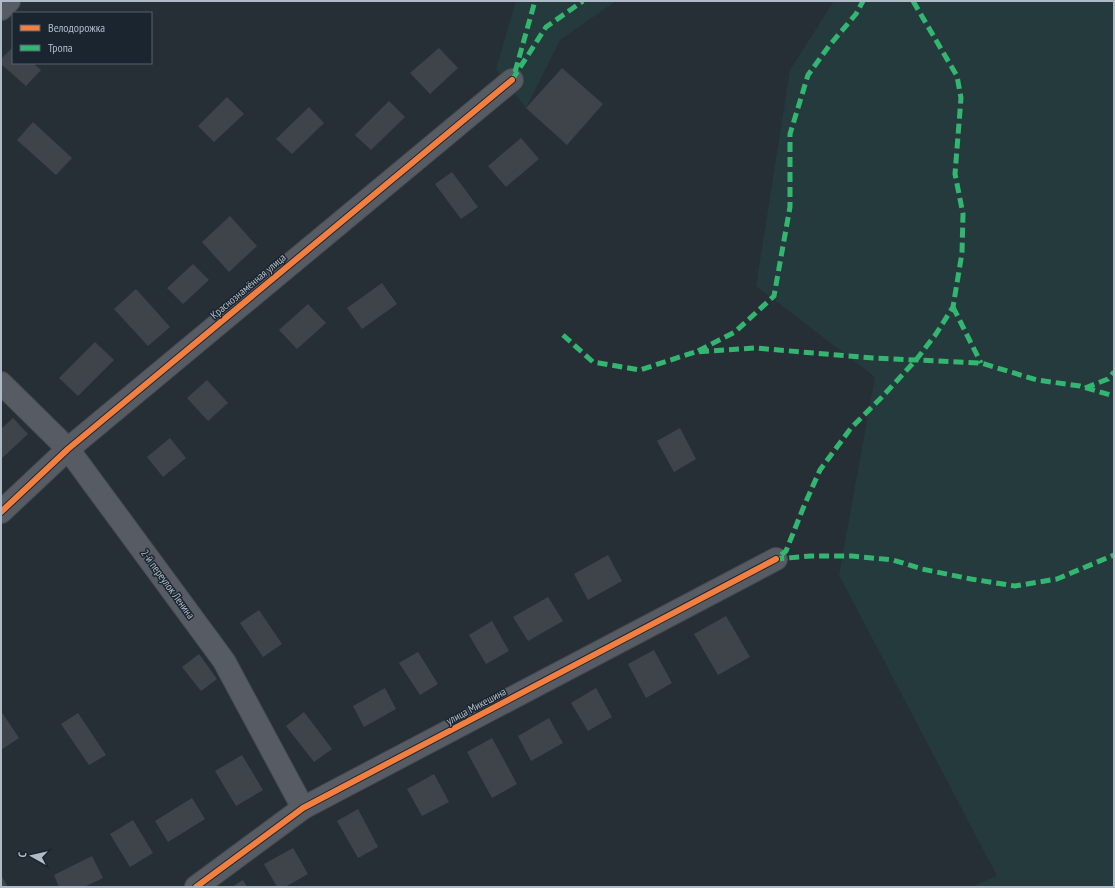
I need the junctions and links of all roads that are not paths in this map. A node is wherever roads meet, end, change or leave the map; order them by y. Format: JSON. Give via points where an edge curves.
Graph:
{"nodes":[{"id":1,"x":10,"y":1,"type":"edge"},
{"id":2,"x":1,"y":9,"type":"edge"},
{"id":3,"x":512,"y":80,"type":"dead end"},
{"id":4,"x":1,"y":383,"type":"edge"},
{"id":5,"x":68,"y":449,"type":"junction"},
{"id":6,"x":1,"y":512,"type":"edge"},
{"id":7,"x":776,"y":559,"type":"dead end"},
{"id":8,"x":303,"y":808,"type":"junction"},
{"id":9,"x":196,"y":887,"type":"edge"}],
"edges":[{"from":1,"to":2,"type":"street"},
{"from":3,"to":5,"type":"street","name":"Краснознамённая улица"},
{"from":4,"to":5,"type":"street","name":"2-й переулок Ленина"},
{"from":5,"to":6,"type":"street","name":"Краснознамённая улица"},
{"from":5,"to":8,"type":"street","name":"2-й переулок Ленина","via":[[224,661]]},
{"from":7,"to":8,"type":"street","name":"улица Микешина"},
{"from":8,"to":9,"type":"street","name":"улица Микешина"}]}
